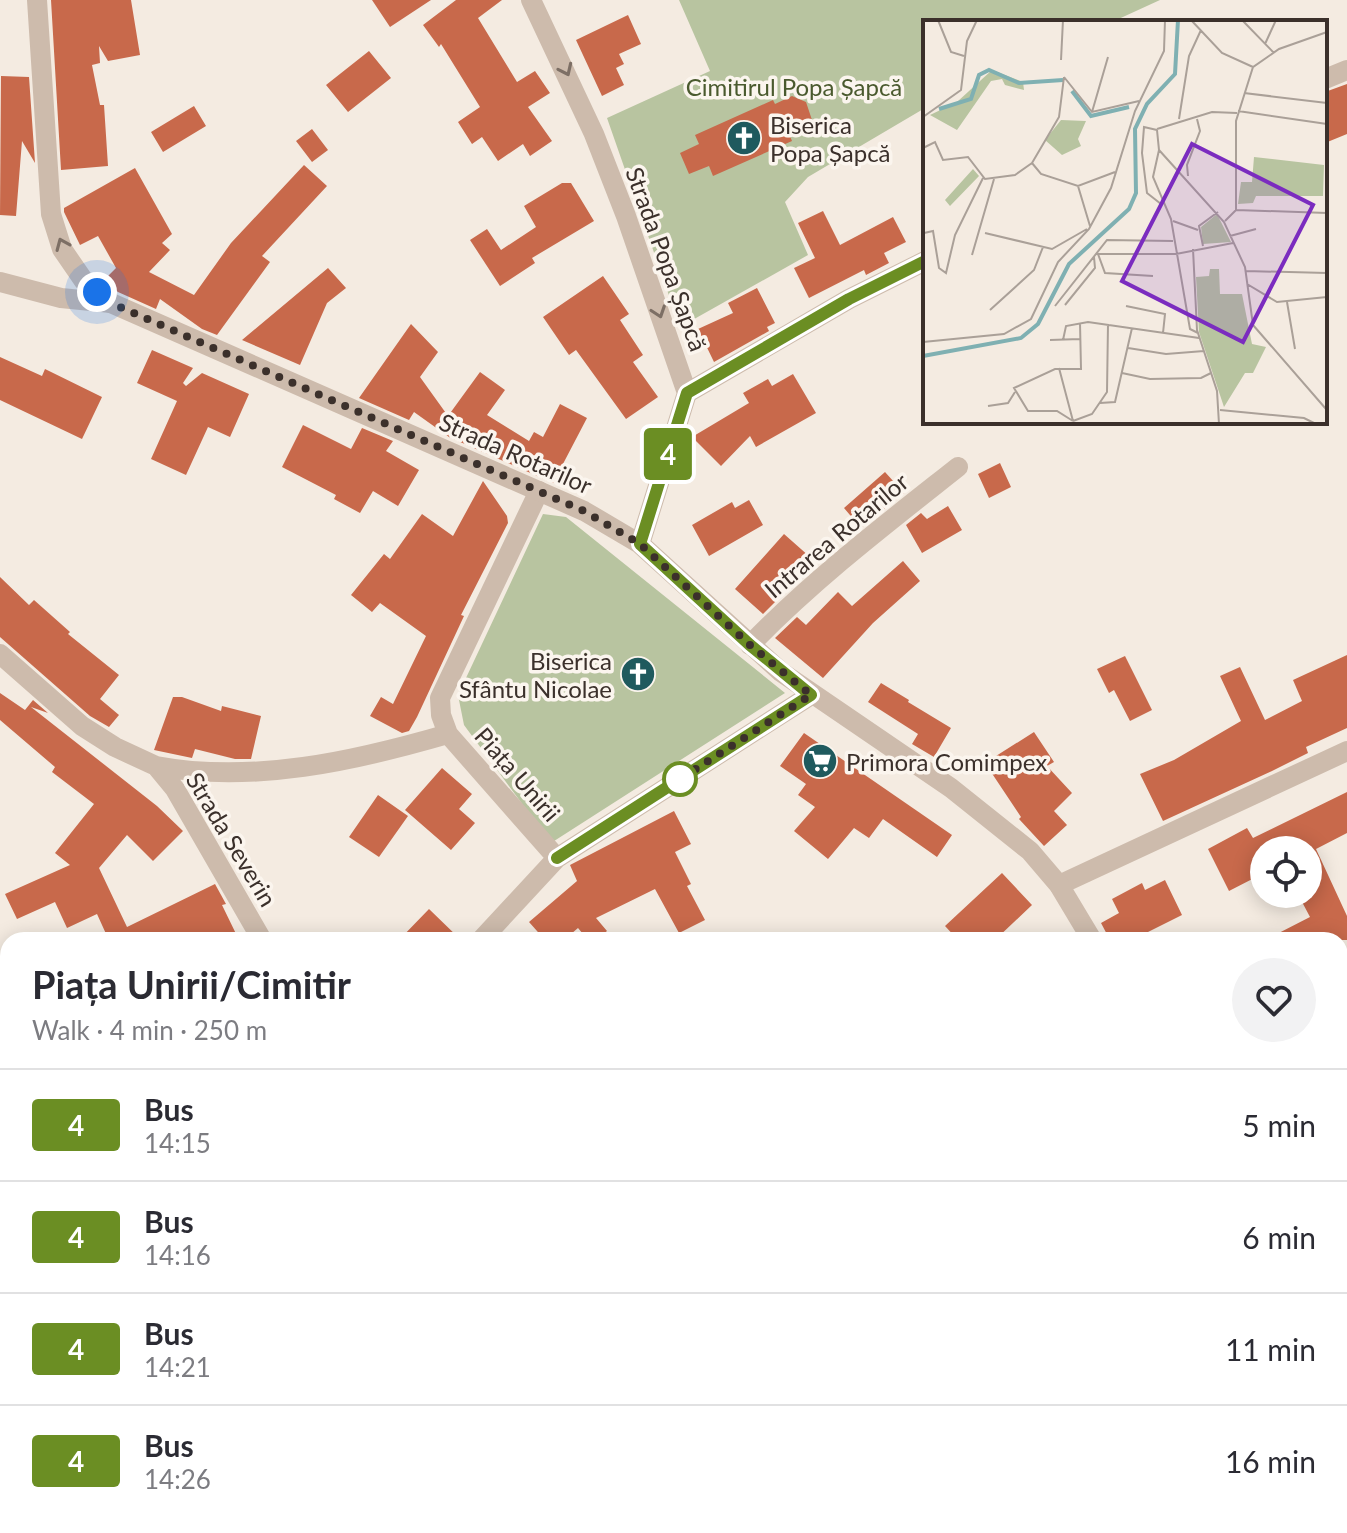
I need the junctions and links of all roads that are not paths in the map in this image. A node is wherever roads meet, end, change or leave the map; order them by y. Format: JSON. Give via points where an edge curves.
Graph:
{"nodes":[{"id":1,"x":37,"y":0,"type":"edge"},
{"id":2,"x":531,"y":0,"type":"edge"},
{"id":3,"x":1347,"y":70,"type":"edge"},
{"id":4,"x":1327,"y":78,"type":"edge"},
{"id":5,"x":923,"y":262,"type":"edge"},
{"id":6,"x":0,"y":282,"type":"edge"},
{"id":7,"x":111,"y":303,"type":"junction"},
{"id":8,"x":687,"y":393,"type":"junction"},
{"id":9,"x":958,"y":467,"type":"dead end"},
{"id":10,"x":539,"y":491,"type":"junction"},
{"id":11,"x":640,"y":544,"type":"junction"},
{"id":12,"x":750,"y":645,"type":"junction"},
{"id":13,"x":0,"y":654,"type":"edge"},
{"id":14,"x":8,"y":671,"type":"edge"},
{"id":15,"x":811,"y":695,"type":"junction"},
{"id":16,"x":448,"y":734,"type":"junction"},
{"id":17,"x":1347,"y":751,"type":"edge"},
{"id":18,"x":156,"y":766,"type":"junction"},
{"id":19,"x":557,"y":858,"type":"junction"},
{"id":20,"x":1059,"y":885,"type":"junction"},
{"id":21,"x":257,"y":932,"type":"edge"},
{"id":22,"x":492,"y":932,"type":"edge"},
{"id":23,"x":1087,"y":932,"type":"edge"}],
"edges":[{"from":7,"to":1,"type":"street","name":"Strada Rotarilor","one_way":true,"via":[[84,281],[62,249],[51,214]]},
{"from":2,"to":8,"type":"street","name":"Strada Popa Șapcă","one_way":true,"via":[[594,134]]},
{"from":3,"to":4,"type":"street"},
{"from":5,"to":8,"type":"street"},
{"from":6,"to":7,"type":"street","via":[[61,298]]},
{"from":7,"to":10,"type":"street","name":"Strada Rotarilor"},
{"from":8,"to":11,"type":"street"},
{"from":9,"to":12,"type":"street","name":"Intrarea Rotarilor","via":[[850,551]]},
{"from":10,"to":11,"type":"street","name":"Strada Rotarilor"},
{"from":10,"to":16,"type":"street","name":"Piața Unirii","via":[[440,698]]},
{"from":11,"to":12,"type":"street","name":"Strada Rotarilor"},
{"from":12,"to":15,"type":"street","name":"Strada Rotarilor"},
{"from":13,"to":14,"type":"street","name":"Strada Severin"},
{"from":14,"to":18,"type":"street","name":"Strada Severin","via":[[82,726]]},
{"from":15,"to":19,"type":"street","name":"Piața Unirii"},
{"from":15,"to":20,"type":"street","name":"Strada Rotarilor","via":[[951,788],[1030,851]]},
{"from":16,"to":18,"type":"street","via":[[318,764],[257,772],[188,772]]},
{"from":16,"to":19,"type":"street","name":"Piața Unirii"},
{"from":17,"to":20,"type":"street"},
{"from":18,"to":21,"type":"street","name":"Strada Severin","via":[[175,789]]},
{"from":19,"to":22,"type":"street"},
{"from":20,"to":23,"type":"street","name":"Strada Rotarilor"}]}
